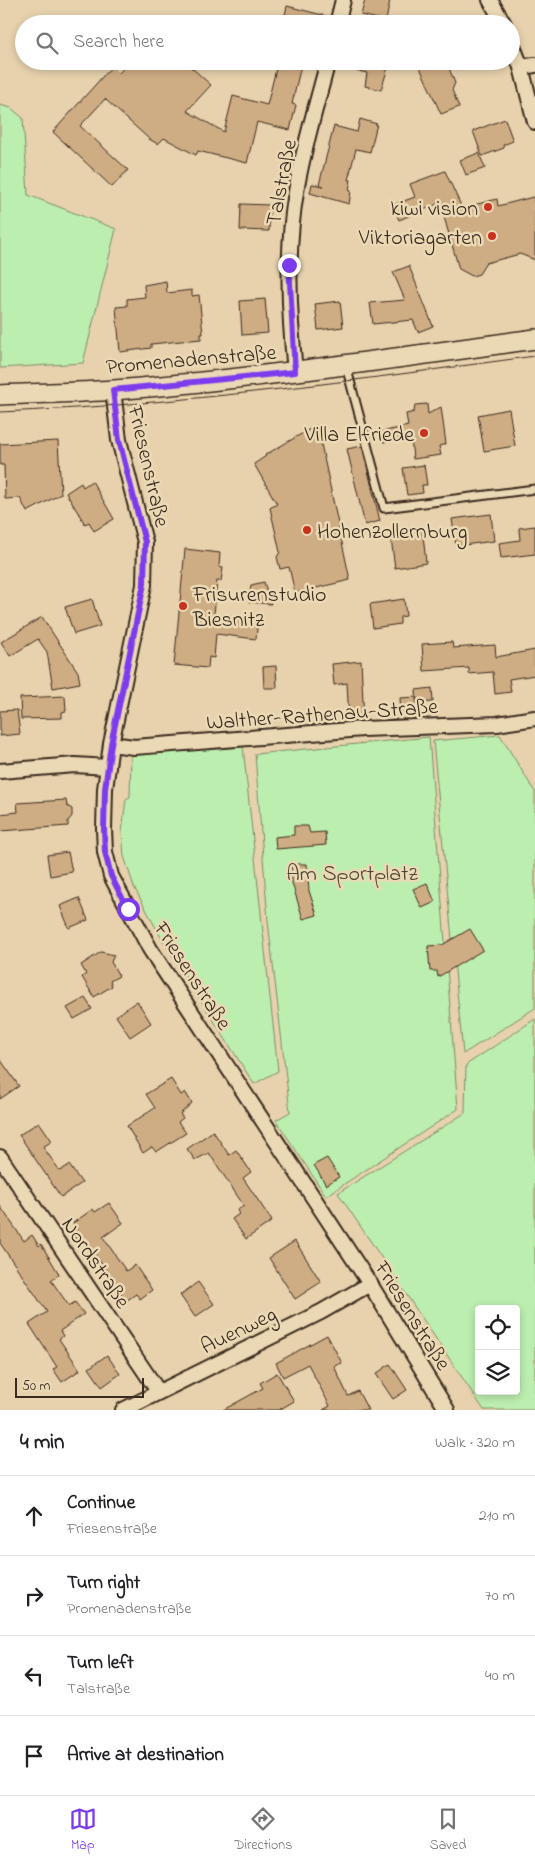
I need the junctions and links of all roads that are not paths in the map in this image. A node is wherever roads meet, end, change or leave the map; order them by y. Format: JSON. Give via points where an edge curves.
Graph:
{"nodes":[{"id":1,"x":343,"y":0,"type":"edge"},
{"id":2,"x":490,"y":0,"type":"edge"},
{"id":3,"x":339,"y":15,"type":"edge"},
{"id":4,"x":499,"y":15,"type":"edge"},
{"id":5,"x":520,"y":54,"type":"edge"},
{"id":6,"x":528,"y":66,"type":"edge"},
{"id":7,"x":326,"y":70,"type":"edge"},
{"id":8,"x":535,"y":122,"type":"edge"},
{"id":9,"x":535,"y":339,"type":"edge"},
{"id":10,"x":346,"y":365,"type":"junction"},
{"id":11,"x":295,"y":372,"type":"junction"},
{"id":12,"x":113,"y":390,"type":"junction"},
{"id":13,"x":0,"y":395,"type":"edge"},
{"id":14,"x":535,"y":489,"type":"edge"},
{"id":15,"x":535,"y":718,"type":"edge"},
{"id":16,"x":111,"y":744,"type":"junction"},
{"id":17,"x":108,"y":767,"type":"junction"},
{"id":18,"x":0,"y":771,"type":"edge"},
{"id":19,"x":0,"y":1157,"type":"edge"},
{"id":20,"x":370,"y":1284,"type":"junction"},
{"id":21,"x":158,"y":1391,"type":"junction"},
{"id":22,"x":123,"y":1410,"type":"edge"},
{"id":23,"x":447,"y":1410,"type":"edge"}],
"edges":[{"from":1,"to":3,"type":"street"},
{"from":2,"to":4,"type":"street"},
{"from":5,"to":6,"type":"street"},
{"from":6,"to":8,"type":"street"},
{"from":7,"to":11,"type":"street","name":"Talstraße","via":[[296,190],[291,227],[289,265]]},
{"from":9,"to":10,"type":"main road","name":"Promenadenstraße"},
{"from":10,"to":11,"type":"main road","name":"Promenadenstraße"},
{"from":10,"to":14,"type":"lane","via":[[384,508]]},
{"from":11,"to":12,"type":"main road","name":"Promenadenstraße"},
{"from":12,"to":13,"type":"main road","name":"Promenadenstraße"},
{"from":12,"to":16,"type":"street","name":"Friesenstraße","via":[[119,440],[145,542],[145,562],[144,584]]},
{"from":15,"to":16,"type":"street","name":"Walther-Rathenau-Straße","via":[[497,724],[363,729],[134,747]]},
{"from":16,"to":17,"type":"street","name":"Friesenstraße"},
{"from":17,"to":18,"type":"street","via":[[75,765]]},
{"from":17,"to":20,"type":"street","name":"Friesenstraße","via":[[104,829],[111,876],[150,949]]},
{"from":19,"to":21,"type":"street","name":"Nordstraße"},
{"from":20,"to":21,"type":"street","name":"Auenweg","via":[[321,1312]]},
{"from":20,"to":23,"type":"street","name":"Friesenstraße"},
{"from":21,"to":22,"type":"street","name":"Auenweg"}]}
